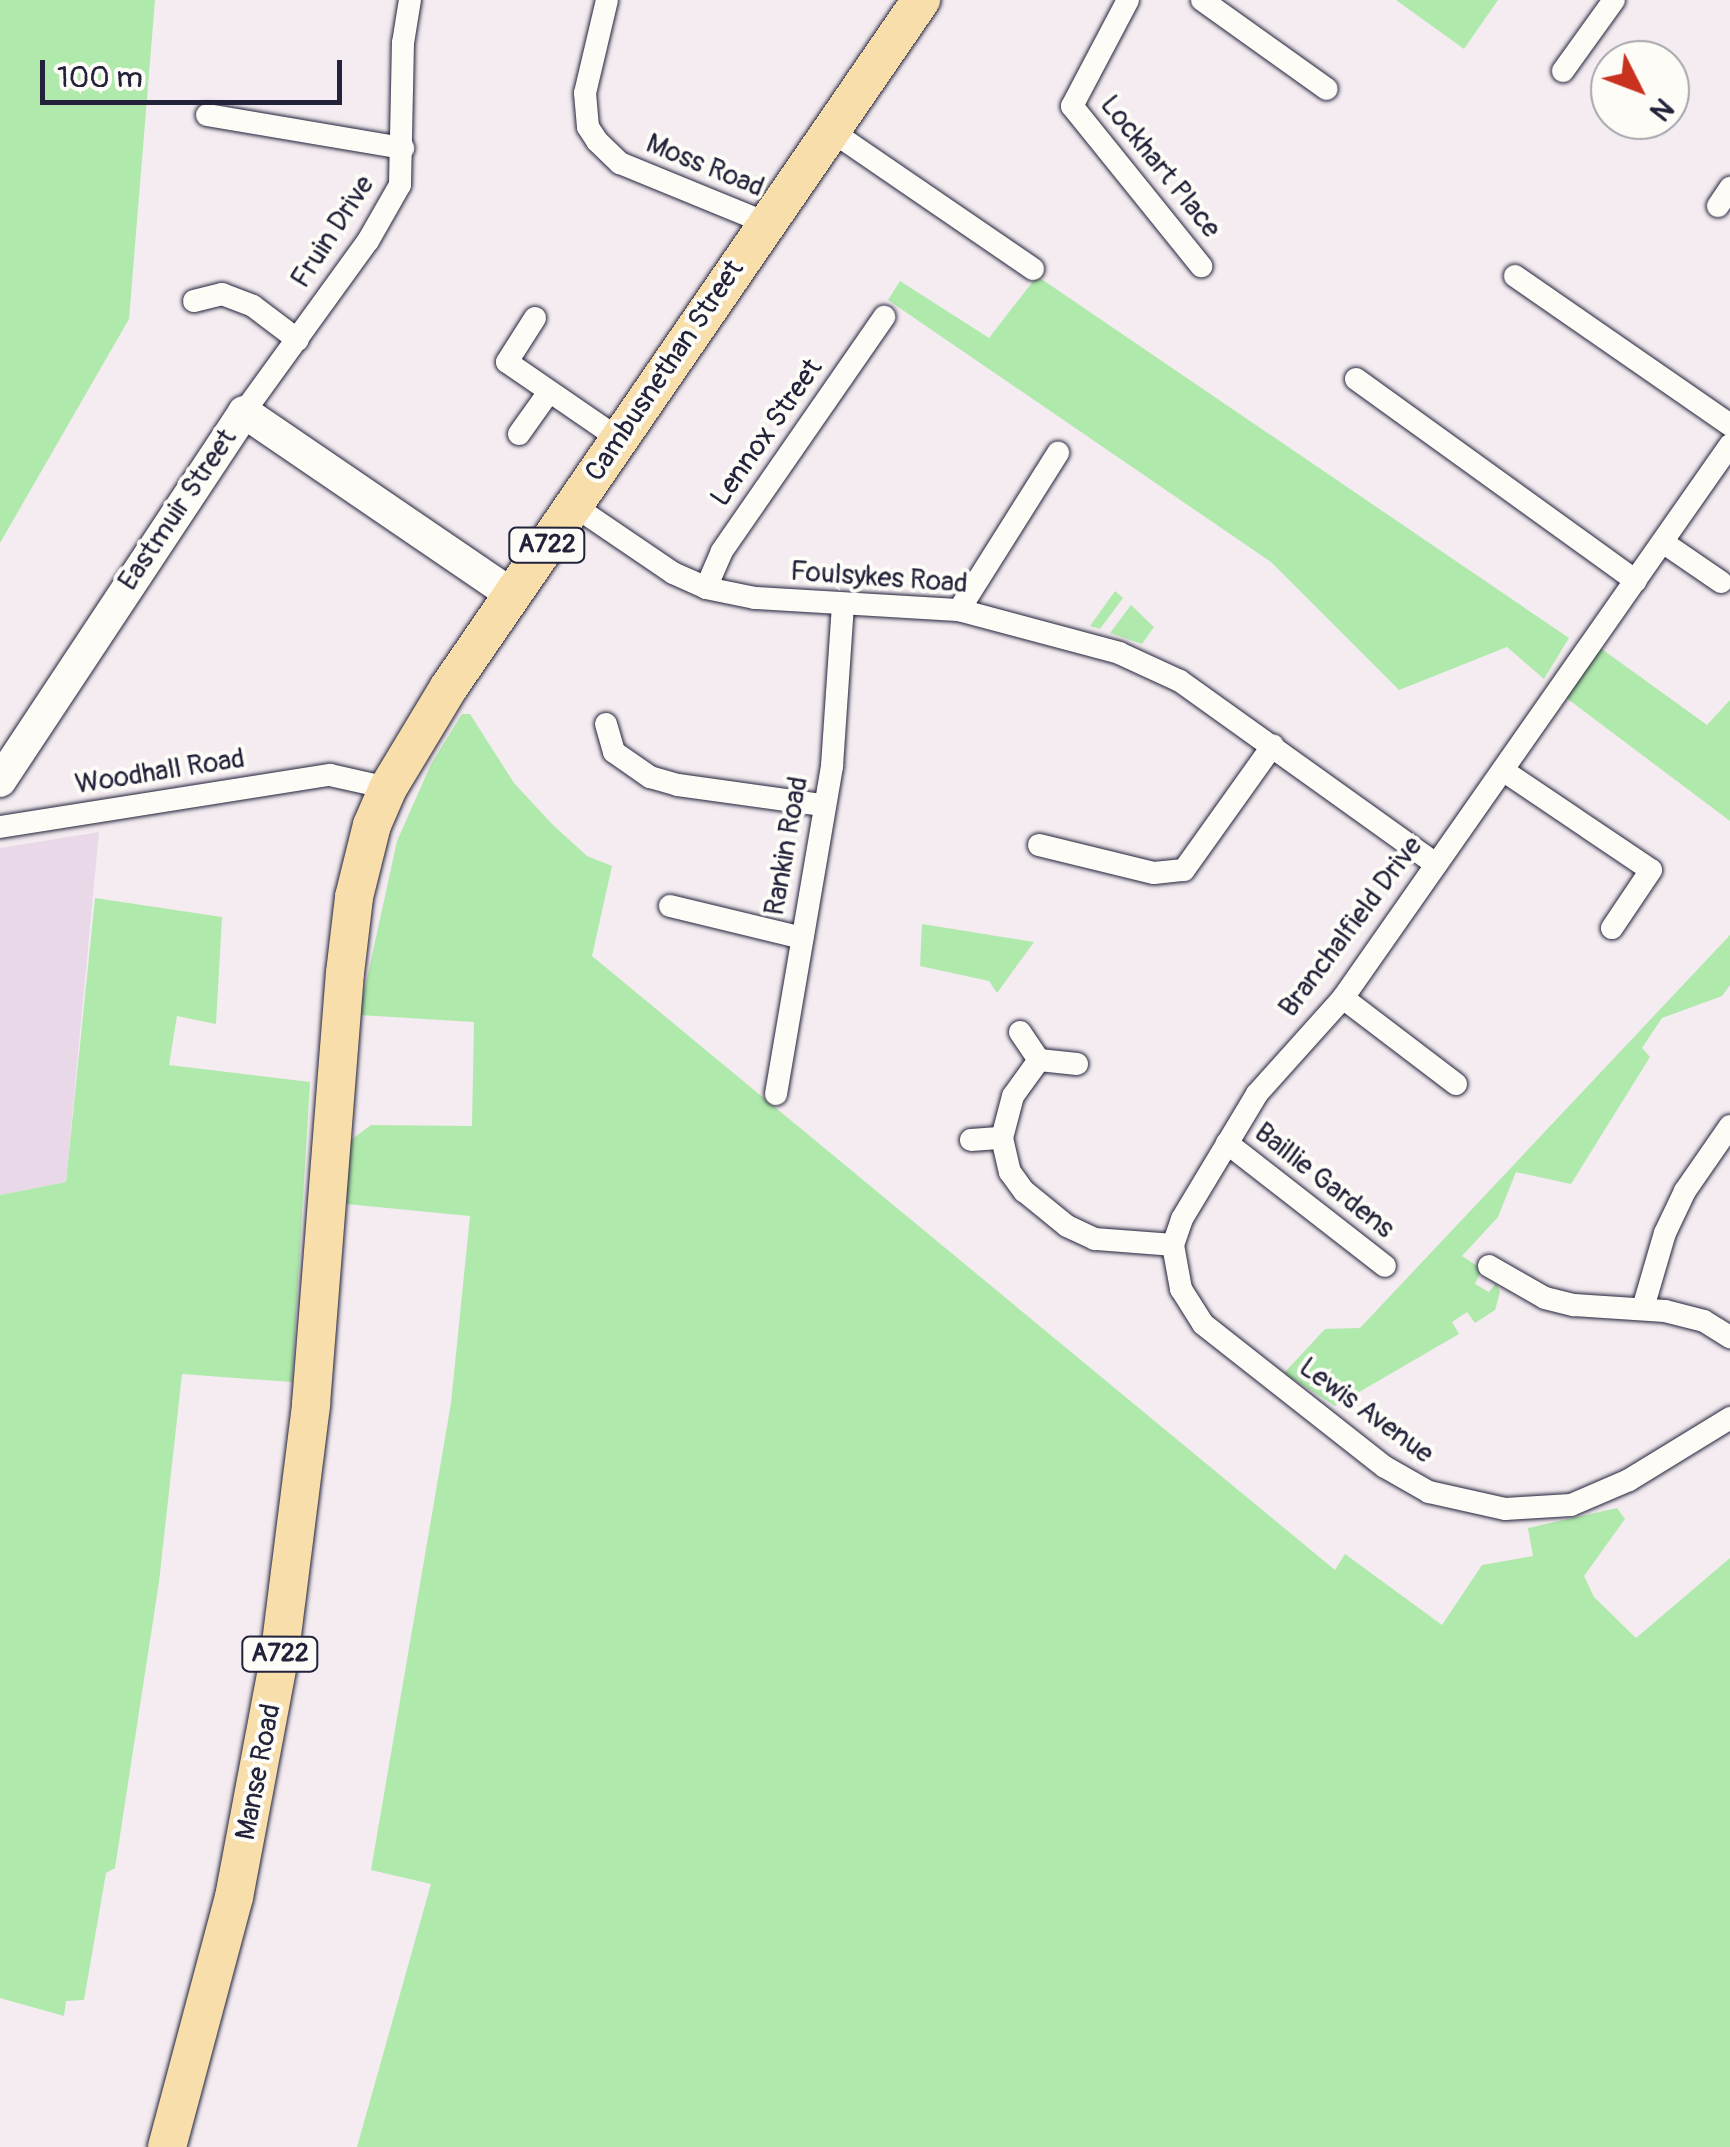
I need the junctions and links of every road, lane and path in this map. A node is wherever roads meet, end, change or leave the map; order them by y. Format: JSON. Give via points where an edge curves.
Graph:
{"nodes":[{"id":1,"x":410,"y":0,"type":"edge"},
{"id":2,"x":607,"y":0,"type":"edge"},
{"id":3,"x":921,"y":0,"type":"edge"},
{"id":4,"x":1128,"y":0,"type":"edge"},
{"id":5,"x":1202,"y":0,"type":"edge"},
{"id":6,"x":1614,"y":0,"type":"edge"},
{"id":7,"x":1563,"y":71,"type":"dead end"},
{"id":8,"x":1327,"y":90,"type":"dead end"},
{"id":9,"x":207,"y":116,"type":"dead end"},
{"id":10,"x":830,"y":130,"type":"junction"},
{"id":11,"x":403,"y":148,"type":"junction"},
{"id":12,"x":766,"y":223,"type":"junction"},
{"id":13,"x":1201,"y":266,"type":"dead end"},
{"id":14,"x":1033,"y":270,"type":"dead end"},
{"id":15,"x":1516,"y":276,"type":"dead end"},
{"id":16,"x":194,"y":300,"type":"dead end"},
{"id":17,"x":884,"y":317,"type":"dead end"},
{"id":18,"x":534,"y":318,"type":"dead end"},
{"id":19,"x":298,"y":340,"type":"junction"},
{"id":20,"x":1356,"y":379,"type":"dead end"},
{"id":21,"x":549,"y":392,"type":"junction"},
{"id":22,"x":244,"y":412,"type":"junction"},
{"id":23,"x":1730,"y":426,"type":"edge"},
{"id":24,"x":519,"y":434,"type":"dead end"},
{"id":25,"x":619,"y":439,"type":"junction"},
{"id":26,"x":1730,"y":445,"type":"edge"},
{"id":27,"x":1058,"y":453,"type":"dead end"},
{"id":28,"x":573,"y":505,"type":"junction"},
{"id":29,"x":1664,"y":543,"type":"junction"},
{"id":30,"x":1636,"y":581,"type":"junction"},
{"id":31,"x":1721,"y":582,"type":"dead end"},
{"id":32,"x":706,"y":588,"type":"junction"},
{"id":33,"x":514,"y":596,"type":"junction"},
{"id":34,"x":844,"y":606,"type":"junction"},
{"id":35,"x":959,"y":610,"type":"junction"},
{"id":36,"x":606,"y":724,"type":"dead end"},
{"id":37,"x":1273,"y":745,"type":"junction"},
{"id":38,"x":1504,"y":771,"type":"junction"},
{"id":39,"x":0,"y":781,"type":"edge"},
{"id":40,"x":388,"y":788,"type":"junction"},
{"id":41,"x":823,"y":805,"type":"junction"},
{"id":42,"x":0,"y":827,"type":"edge"},
{"id":43,"x":1039,"y":845,"type":"dead end"},
{"id":44,"x":1436,"y":864,"type":"junction"},
{"id":45,"x":670,"y":906,"type":"dead end"},
{"id":46,"x":1612,"y":928,"type":"dead end"},
{"id":47,"x":802,"y":938,"type":"junction"},
{"id":48,"x":1343,"y":998,"type":"junction"},
{"id":49,"x":1020,"y":1032,"type":"dead end"},
{"id":50,"x":1039,"y":1060,"type":"junction"},
{"id":51,"x":1078,"y":1064,"type":"dead end"},
{"id":52,"x":1456,"y":1084,"type":"dead end"},
{"id":53,"x":776,"y":1094,"type":"dead end"},
{"id":54,"x":1730,"y":1126,"type":"edge"},
{"id":55,"x":1002,"y":1138,"type":"junction"},
{"id":56,"x":971,"y":1140,"type":"dead end"},
{"id":57,"x":1226,"y":1143,"type":"junction"},
{"id":58,"x":332,"y":1150,"type":"joint"},
{"id":59,"x":1173,"y":1245,"type":"junction"},
{"id":60,"x":1385,"y":1266,"type":"dead end"},
{"id":61,"x":1489,"y":1266,"type":"dead end"},
{"id":62,"x":1643,"y":1308,"type":"junction"},
{"id":63,"x":1730,"y":1337,"type":"edge"},
{"id":64,"x":1730,"y":1418,"type":"edge"},
{"id":65,"x":167,"y":2147,"type":"edge"}],
"edges":[{"from":1,"to":11,"type":"street","name":"Fruin Drive"},
{"from":2,"to":12,"type":"street","name":"Moss Road","via":[[585,93],[588,127],[597,141],[620,163]]},
{"from":3,"to":10,"type":"main road","name":"Cambusnethan Street","number":"A722"},
{"from":4,"to":13,"type":"street","name":"Lockhart Place","via":[[1072,106]]},
{"from":5,"to":8,"type":"street"},
{"from":6,"to":7,"type":"street"},
{"from":9,"to":11,"type":"street"},
{"from":10,"to":12,"type":"main road","name":"Cambusnethan Street","number":"A722"},
{"from":10,"to":14,"type":"street"},
{"from":11,"to":19,"type":"street","name":"Fruin Drive","via":[[390,208]]},
{"from":12,"to":25,"type":"main road","name":"Cambusnethan Street","number":"A722"},
{"from":15,"to":23,"type":"street"},
{"from":16,"to":19,"type":"street","via":[[222,294],[253,306]]},
{"from":17,"to":32,"type":"street","name":"Lennox Street","via":[[722,550]]},
{"from":18,"to":21,"type":"street","via":[[507,362]]},
{"from":19,"to":22,"type":"street","name":"Fruin Drive"},
{"from":20,"to":30,"type":"street"},
{"from":21,"to":24,"type":"street"},
{"from":21,"to":25,"type":"street"},
{"from":22,"to":33,"type":"street","name":"Eastmuir Street"},
{"from":22,"to":39,"type":"street","name":"Eastmuir Street"},
{"from":25,"to":28,"type":"main road","name":"Cambusnethan Street","number":"A722"},
{"from":26,"to":29,"type":"street","name":"Branchalfield Drive"},
{"from":27,"to":35,"type":"street"},
{"from":28,"to":32,"type":"street","name":"Foulsykes Road"},
{"from":28,"to":33,"type":"main road","name":"Cambusnethan Street","number":"A722"},
{"from":29,"to":30,"type":"street","name":"Branchalfield Drive"},
{"from":29,"to":31,"type":"street"},
{"from":30,"to":38,"type":"street","name":"Branchalfield Drive"},
{"from":32,"to":34,"type":"street","name":"Foulsykes Road"},
{"from":33,"to":40,"type":"main road","name":"Cambusnethan Street","number":"A722"},
{"from":34,"to":35,"type":"street","name":"Foulsykes Road"},
{"from":34,"to":41,"type":"street","name":"Rankin Road","via":[[838,717]]},
{"from":35,"to":37,"type":"street","name":"Foulsykes Road","via":[[1120,654],[1180,680]]},
{"from":36,"to":41,"type":"street","via":[[614,752],[664,782]]},
{"from":37,"to":43,"type":"street","via":[[1184,870],[1154,873]]},
{"from":37,"to":44,"type":"street","name":"Foulsykes Road"},
{"from":38,"to":44,"type":"street","name":"Branchalfield Drive"},
{"from":38,"to":46,"type":"street","via":[[1651,870]]},
{"from":40,"to":42,"type":"street","name":"Woodhall Road","via":[[330,776]]},
{"from":40,"to":58,"type":"main road","name":"Cambusnethan Street","number":"A722","via":[[354,897]]},
{"from":41,"to":47,"type":"street","name":"Rankin Road"},
{"from":44,"to":48,"type":"street","name":"Branchalfield Drive"},
{"from":45,"to":47,"type":"street"},
{"from":47,"to":53,"type":"street","name":"Rankin Road"},
{"from":48,"to":52,"type":"street"},
{"from":48,"to":57,"type":"street","name":"Branchalfield Drive","via":[[1257,1094]]},
{"from":49,"to":50,"type":"street"},
{"from":50,"to":51,"type":"street"},
{"from":50,"to":55,"type":"street","via":[[1013,1096]]},
{"from":54,"to":62,"type":"street","via":[[1684,1192]]},
{"from":55,"to":56,"type":"street"},
{"from":55,"to":59,"type":"street","via":[[1010,1172],[1066,1226],[1095,1239]]},
{"from":57,"to":59,"type":"street","name":"Branchalfield Drive"},
{"from":57,"to":60,"type":"street","name":"Baillie Gardens"},
{"from":58,"to":65,"type":"main road","name":"Manse Road","number":"A722","via":[[311,1404],[279,1659],[234,1897]]},
{"from":59,"to":64,"type":"street","name":"Lewis Avenue","via":[[1181,1290],[1202,1324],[1385,1467],[1429,1492],[1505,1509],[1571,1504],[1629,1480]]},
{"from":61,"to":62,"type":"street","via":[[1545,1298],[1574,1306]]},
{"from":62,"to":63,"type":"street","via":[[1704,1321]]}]}
